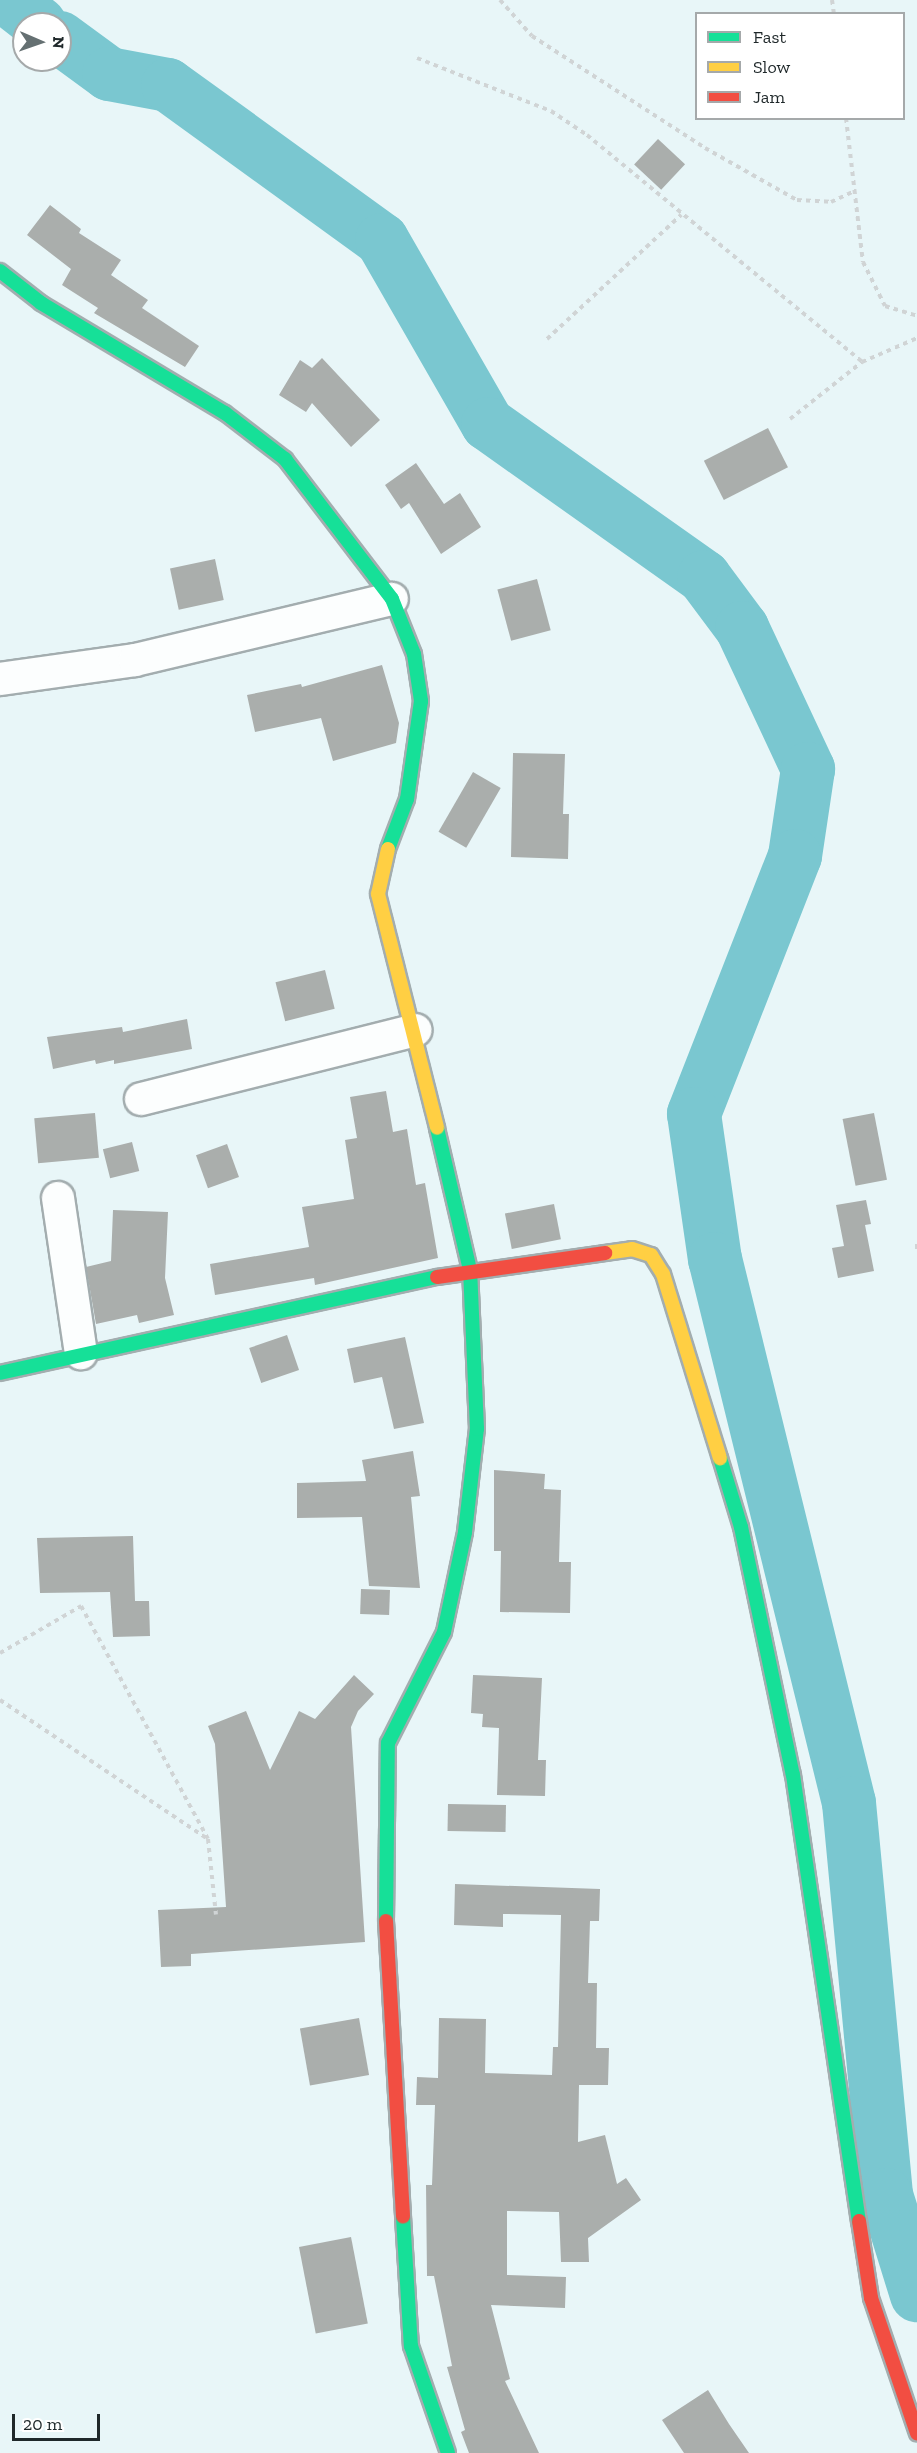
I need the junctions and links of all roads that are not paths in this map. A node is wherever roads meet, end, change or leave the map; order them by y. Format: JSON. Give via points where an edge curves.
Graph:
{"nodes":[{"id":1,"x":0,"y":271,"type":"edge"},
{"id":2,"x":392,"y":599,"type":"junction"},
{"id":3,"x":0,"y":679,"type":"edge"},
{"id":4,"x":415,"y":1030,"type":"junction"},
{"id":5,"x":141,"y":1099,"type":"dead end"},
{"id":6,"x":58,"y":1198,"type":"dead end"},
{"id":7,"x":470,"y":1270,"type":"junction"},
{"id":8,"x":81,"y":1353,"type":"junction"},
{"id":9,"x":0,"y":1373,"type":"edge"},
{"id":10,"x":917,"y":2433,"type":"edge"},
{"id":11,"x":448,"y":2453,"type":"edge"}],
"edges":[{"from":1,"to":2,"type":"street","via":[[41,303],[225,412],[285,459]]},
{"from":2,"to":3,"type":"street","via":[[135,660]]},
{"from":2,"to":4,"type":"street","via":[[414,654],[422,701],[407,799],[389,843],[378,894]]},
{"from":4,"to":5,"type":"street"},
{"from":4,"to":7,"type":"street"},
{"from":6,"to":8,"type":"street"},
{"from":7,"to":8,"type":"street"},
{"from":7,"to":10,"type":"street","via":[[632,1249],[651,1255],[663,1274],[741,1527],[793,1775],[871,2298]]},
{"from":7,"to":11,"type":"street","via":[[477,1429],[465,1532],[444,1632],[388,1743],[384,1890],[411,2346]]},
{"from":8,"to":9,"type":"street"}]}
